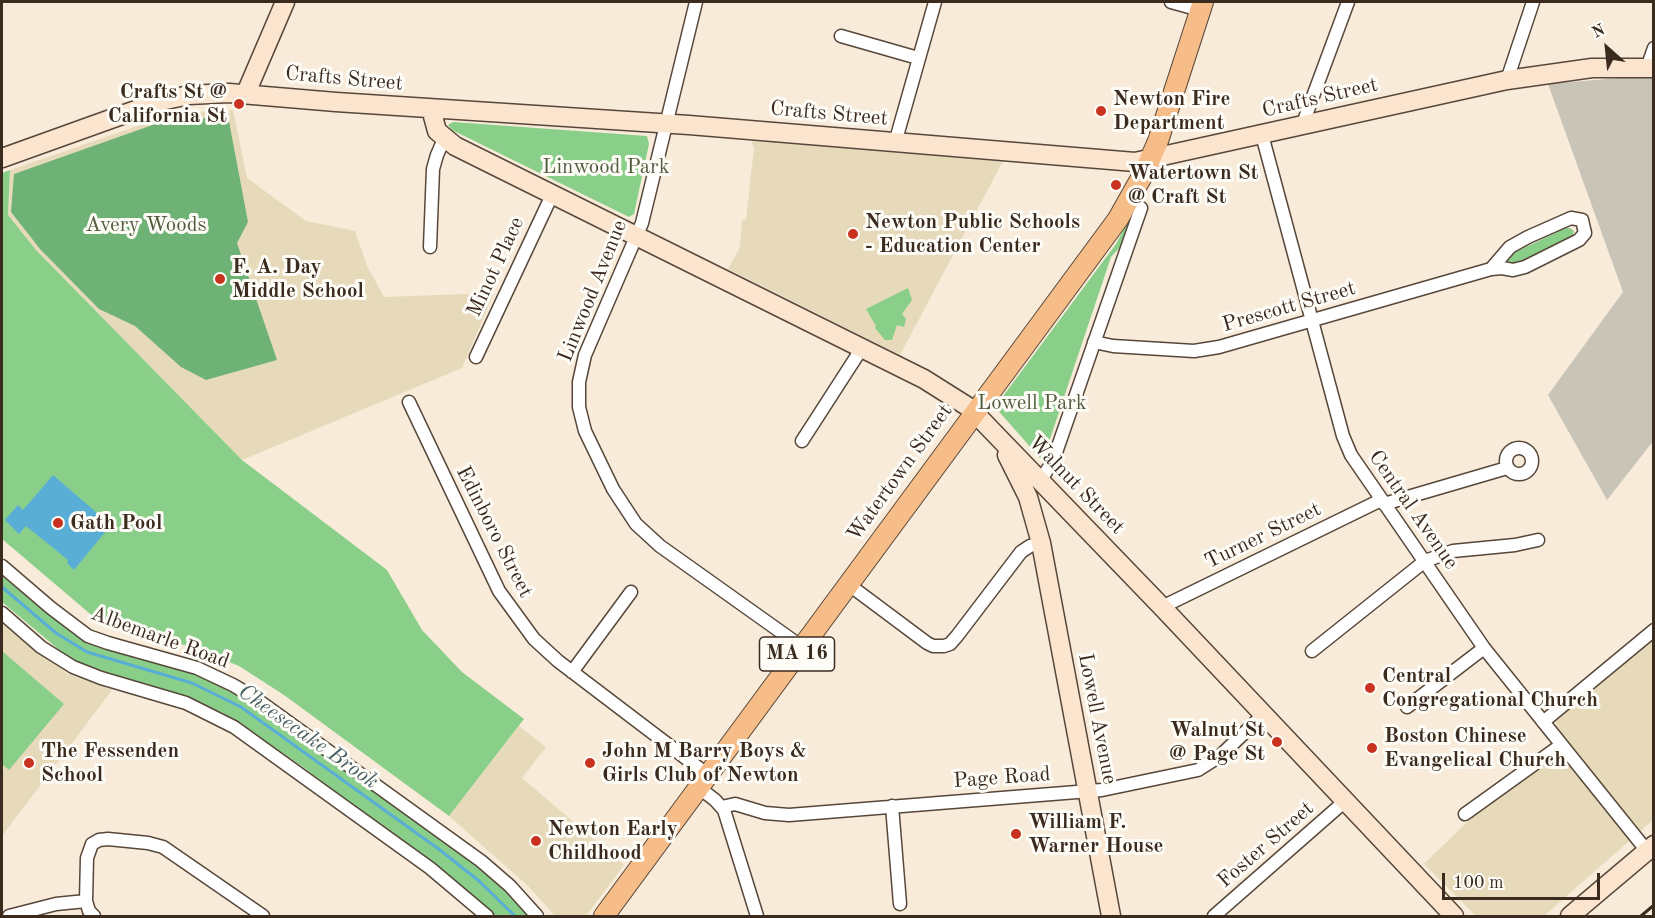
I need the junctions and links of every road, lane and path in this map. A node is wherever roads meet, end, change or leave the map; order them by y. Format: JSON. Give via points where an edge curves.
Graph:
{"nodes":[{"id":1,"x":285,"y":2,"type":"edge"},
{"id":2,"x":696,"y":2,"type":"edge"},
{"id":3,"x":935,"y":2,"type":"edge"},
{"id":4,"x":1171,"y":2,"type":"edge"},
{"id":5,"x":1348,"y":2,"type":"edge"},
{"id":6,"x":1533,"y":2,"type":"edge"},
{"id":7,"x":1202,"y":6,"type":"edge"},
{"id":8,"x":842,"y":36,"type":"dead end"},
{"id":9,"x":1653,"y":48,"type":"edge"},
{"id":10,"x":918,"y":58,"type":"junction"},
{"id":11,"x":1650,"y":68,"type":"edge"},
{"id":12,"x":1507,"y":80,"type":"junction"},
{"id":13,"x":253,"y":94,"type":"junction"},
{"id":14,"x":431,"y":109,"type":"junction"},
{"id":15,"x":666,"y":124,"type":"junction"},
{"id":16,"x":1302,"y":126,"type":"junction"},
{"id":17,"x":1262,"y":135,"type":"junction"},
{"id":18,"x":444,"y":139,"type":"junction"},
{"id":19,"x":895,"y":142,"type":"junction"},
{"id":20,"x":2,"y":157,"type":"edge"},
{"id":21,"x":1150,"y":160,"type":"junction"},
{"id":22,"x":552,"y":195,"type":"junction"},
{"id":23,"x":1141,"y":208,"type":"dead end"},
{"id":24,"x":637,"y":237,"type":"junction"},
{"id":25,"x":430,"y":247,"type":"dead end"},
{"id":26,"x":1491,"y":269,"type":"junction"},
{"id":27,"x":1312,"y":320,"type":"junction"},
{"id":28,"x":1094,"y":342,"type":"junction"},
{"id":29,"x":862,"y":348,"type":"junction"},
{"id":30,"x":476,"y":357,"type":"dead end"},
{"id":31,"x":409,"y":402,"type":"dead end"},
{"id":32,"x":975,"y":412,"type":"junction"},
{"id":33,"x":997,"y":435,"type":"junction"},
{"id":34,"x":802,"y":441,"type":"dead end"},
{"id":35,"x":1507,"y":468,"type":"dead end"},
{"id":36,"x":1040,"y":480,"type":"junction"},
{"id":37,"x":1056,"y":497,"type":"junction"},
{"id":38,"x":1383,"y":502,"type":"junction"},
{"id":39,"x":1040,"y":537,"type":"junction"},
{"id":40,"x":1538,"y":540,"type":"dead end"},
{"id":41,"x":1425,"y":561,"type":"junction"},
{"id":42,"x":2,"y":566,"type":"edge"},
{"id":43,"x":848,"y":584,"type":"junction"},
{"id":44,"x":631,"y":592,"type":"dead end"},
{"id":45,"x":1162,"y":607,"type":"junction"},
{"id":46,"x":2,"y":613,"type":"edge"},
{"id":47,"x":1653,"y":630,"type":"edge"},
{"id":48,"x":802,"y":646,"type":"junction"},
{"id":49,"x":1484,"y":648,"type":"junction"},
{"id":50,"x":1312,"y":651,"type":"dead end"},
{"id":51,"x":572,"y":672,"type":"junction"},
{"id":52,"x":1407,"y":707,"type":"dead end"},
{"id":53,"x":1264,"y":714,"type":"junction"},
{"id":54,"x":1543,"y":722,"type":"junction"},
{"id":55,"x":1561,"y":745,"type":"junction"},
{"id":56,"x":703,"y":781,"type":"junction"},
{"id":57,"x":1088,"y":791,"type":"junction"},
{"id":58,"x":1344,"y":802,"type":"junction"},
{"id":59,"x":892,"y":806,"type":"junction"},
{"id":60,"x":722,"y":807,"type":"junction"},
{"id":61,"x":1465,"y":814,"type":"dead end"},
{"id":62,"x":1650,"y":848,"type":"edge"},
{"id":63,"x":86,"y":902,"type":"junction"},
{"id":64,"x":900,"y":904,"type":"dead end"},
{"id":65,"x":25,"y":914,"type":"edge"},
{"id":66,"x":9,"y":916,"type":"edge"},
{"id":67,"x":94,"y":916,"type":"edge"},
{"id":68,"x":263,"y":916,"type":"edge"},
{"id":69,"x":487,"y":916,"type":"edge"},
{"id":70,"x":537,"y":916,"type":"edge"},
{"id":71,"x":604,"y":916,"type":"edge"},
{"id":72,"x":758,"y":916,"type":"edge"},
{"id":73,"x":1111,"y":916,"type":"edge"},
{"id":74,"x":1214,"y":916,"type":"edge"},
{"id":75,"x":1454,"y":916,"type":"edge"},
{"id":76,"x":1570,"y":916,"type":"edge"}],
"edges":[{"from":1,"to":13,"type":"main road","via":[[262,56]]},
{"from":2,"to":15,"type":"street","name":"Linwood Avenue"},
{"from":3,"to":10,"type":"street"},
{"from":4,"to":7,"type":"street"},
{"from":5,"to":16,"type":"street"},
{"from":6,"to":12,"type":"street"},
{"from":7,"to":21,"type":"main road","name":"Watertown Street","number":"MA 16"},
{"from":8,"to":10,"type":"street"},
{"from":9,"to":11,"type":"street"},
{"from":10,"to":19,"type":"street"},
{"from":11,"to":12,"type":"main road","name":"Crafts Street","via":[[1592,68]]},
{"from":12,"to":16,"type":"main road","name":"Crafts Street"},
{"from":13,"to":14,"type":"main road","name":"Crafts Street"},
{"from":13,"to":20,"type":"main road","name":"Crafts Street","via":[[199,94],[161,101]]},
{"from":14,"to":15,"type":"main road","name":"Crafts Street"},
{"from":14,"to":18,"type":"main road"},
{"from":15,"to":19,"type":"main road","name":"Crafts Street"},
{"from":15,"to":24,"type":"street","name":"Linwood Avenue"},
{"from":16,"to":17,"type":"main road","name":"Crafts Street"},
{"from":17,"to":21,"type":"main road","name":"Crafts Street"},
{"from":17,"to":27,"type":"street","name":"Central Avenue"},
{"from":18,"to":22,"type":"main road","name":"Walnut Street"},
{"from":18,"to":25,"type":"street","via":[[433,169]]},
{"from":19,"to":21,"type":"main road","name":"Crafts Street","via":[[1130,162]]},
{"from":21,"to":32,"type":"main road","name":"Watertown Street","number":"MA 16","via":[[1118,219]]},
{"from":22,"to":24,"type":"main road","name":"Walnut Street"},
{"from":22,"to":30,"type":"street","name":"Minot Place"},
{"from":23,"to":28,"type":"street"},
{"from":24,"to":29,"type":"main road","name":"Walnut Street"},
{"from":24,"to":48,"type":"street","name":"Linwood Avenue","via":[[581,369],[578,401],[585,431],[619,501],[646,534]]},
{"from":26,"to":26,"type":"street","name":"Prescott Street","via":[[1525,267],[1579,240],[1585,233],[1582,220],[1560,222],[1510,247]]},
{"from":26,"to":27,"type":"street","name":"Prescott Street"},
{"from":27,"to":28,"type":"street","name":"Prescott Street","via":[[1204,350]]},
{"from":27,"to":38,"type":"street","name":"Central Avenue","via":[[1343,436],[1351,455]]},
{"from":28,"to":36,"type":"street","via":[[1053,461]]},
{"from":29,"to":32,"type":"main road","name":"Walnut Street","via":[[931,383]]},
{"from":29,"to":34,"type":"street"},
{"from":31,"to":51,"type":"street","name":"Edinboro Street","via":[[503,598],[539,644]]},
{"from":32,"to":33,"type":"main road","name":"Walnut Street"},
{"from":32,"to":43,"type":"main road","name":"Watertown Street","number":"MA 16"},
{"from":33,"to":36,"type":"main road","name":"Walnut Street"},
{"from":33,"to":39,"type":"main road","name":"Lowell Avenue","via":[[1026,492]]},
{"from":35,"to":38,"type":"street","name":"Turner Street"},
{"from":36,"to":37,"type":"main road","name":"Walnut Street"},
{"from":37,"to":39,"type":"main road","via":[[1045,512]]},
{"from":37,"to":45,"type":"main road","name":"Walnut Street"},
{"from":38,"to":41,"type":"street","name":"Central Avenue"},
{"from":38,"to":45,"type":"street","name":"Turner Street"},
{"from":39,"to":43,"type":"street","via":[[1021,552],[957,636],[944,646],[925,641]]},
{"from":39,"to":57,"type":"main road","name":"Lowell Avenue"},
{"from":40,"to":41,"type":"street","via":[[1453,551]]},
{"from":41,"to":49,"type":"street","name":"Central Avenue"},
{"from":41,"to":50,"type":"street"},
{"from":42,"to":70,"type":"street","name":"Albemarle Road","via":[[88,636],[197,669],[255,698],[481,861]]},
{"from":43,"to":48,"type":"main road","name":"Watertown Street","number":"MA 16"},
{"from":44,"to":51,"type":"street"},
{"from":45,"to":53,"type":"main road","name":"Walnut Street"},
{"from":46,"to":69,"type":"street","via":[[73,667],[186,703],[234,727],[430,868]]},
{"from":47,"to":54,"type":"street"},
{"from":48,"to":56,"type":"main road","name":"Watertown Street","number":"MA 16"},
{"from":49,"to":52,"type":"street"},
{"from":49,"to":54,"type":"street","name":"Central Avenue"},
{"from":51,"to":56,"type":"street","name":"Edinboro Street"},
{"from":53,"to":57,"type":"street","name":"Page Road","via":[[1220,756],[1198,770]]},
{"from":53,"to":58,"type":"main road","name":"Walnut Street"},
{"from":54,"to":55,"type":"street","name":"Central Avenue"},
{"from":55,"to":61,"type":"street"},
{"from":55,"to":62,"type":"street","name":"Central Avenue"},
{"from":56,"to":60,"type":"street","name":"Edinboro Street"},
{"from":56,"to":71,"type":"main road","name":"Watertown Street","number":"MA 16"},
{"from":57,"to":59,"type":"street","name":"Page Road"},
{"from":57,"to":73,"type":"main road","name":"Lowell Avenue"},
{"from":58,"to":74,"type":"street","name":"Foster Street"},
{"from":58,"to":75,"type":"main road","name":"Walnut Street"},
{"from":59,"to":60,"type":"street","name":"Page Road","via":[[782,815],[735,804]]},
{"from":59,"to":64,"type":"street"},
{"from":60,"to":72,"type":"street"},
{"from":62,"to":76,"type":"main road"},
{"from":63,"to":65,"type":"street","via":[[60,903]]},
{"from":63,"to":67,"type":"street"},
{"from":63,"to":68,"type":"street","via":[[89,848],[108,838],[160,846]]},
{"from":65,"to":66,"type":"street"}]}
